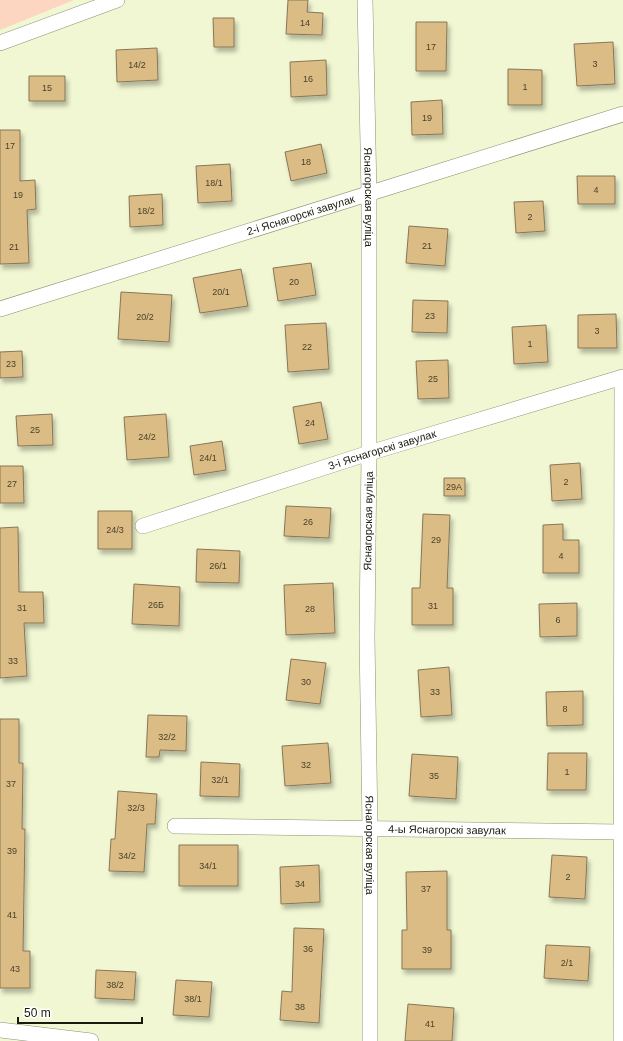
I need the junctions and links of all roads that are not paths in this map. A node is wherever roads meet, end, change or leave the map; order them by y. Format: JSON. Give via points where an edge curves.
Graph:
{"nodes":[{"id":1,"x":117,"y":0,"type":"edge"},
{"id":2,"x":366,"y":0,"type":"edge"},
{"id":3,"x":0,"y":43,"type":"edge"},
{"id":4,"x":623,"y":114,"type":"edge"},
{"id":5,"x":369,"y":193,"type":"junction"},
{"id":6,"x":0,"y":309,"type":"edge"},
{"id":7,"x":622,"y":378,"type":"edge"},
{"id":8,"x":369,"y":453,"type":"junction"},
{"id":9,"x":143,"y":526,"type":"dead end"},
{"id":10,"x":175,"y":826,"type":"dead end"},
{"id":11,"x":370,"y":828,"type":"junction"},
{"id":12,"x":622,"y":832,"type":"edge"},
{"id":13,"x":0,"y":1030,"type":"edge"},
{"id":14,"x":91,"y":1041,"type":"edge"},
{"id":15,"x":370,"y":1041,"type":"edge"},
{"id":16,"x":622,"y":1041,"type":"edge"}],
"edges":[{"from":1,"to":3,"type":"street"},
{"from":2,"to":5,"type":"street","name":"Яснагорская вуліца"},
{"from":4,"to":5,"type":"street","name":"2-і Яснагорскі завулак"},
{"from":5,"to":6,"type":"street","name":"2-і Яснагорскі завулак"},
{"from":5,"to":8,"type":"street","name":"Яснагорская вуліца"},
{"from":7,"to":8,"type":"street","name":"3-і Яснагорскі завулак"},
{"from":7,"to":12,"type":"street"},
{"from":8,"to":9,"type":"street","name":"3-і Яснагорскі завулак"},
{"from":8,"to":11,"type":"street","name":"Яснагорская вуліца","via":[[366,637]]},
{"from":10,"to":11,"type":"street","name":"4-ы Яснагорскі завулак"},
{"from":11,"to":12,"type":"street","name":"4-ы Яснагорскі завулак"},
{"from":11,"to":15,"type":"street","name":"Яснагорская вуліца"},
{"from":12,"to":16,"type":"street"},
{"from":13,"to":14,"type":"street"}]}
